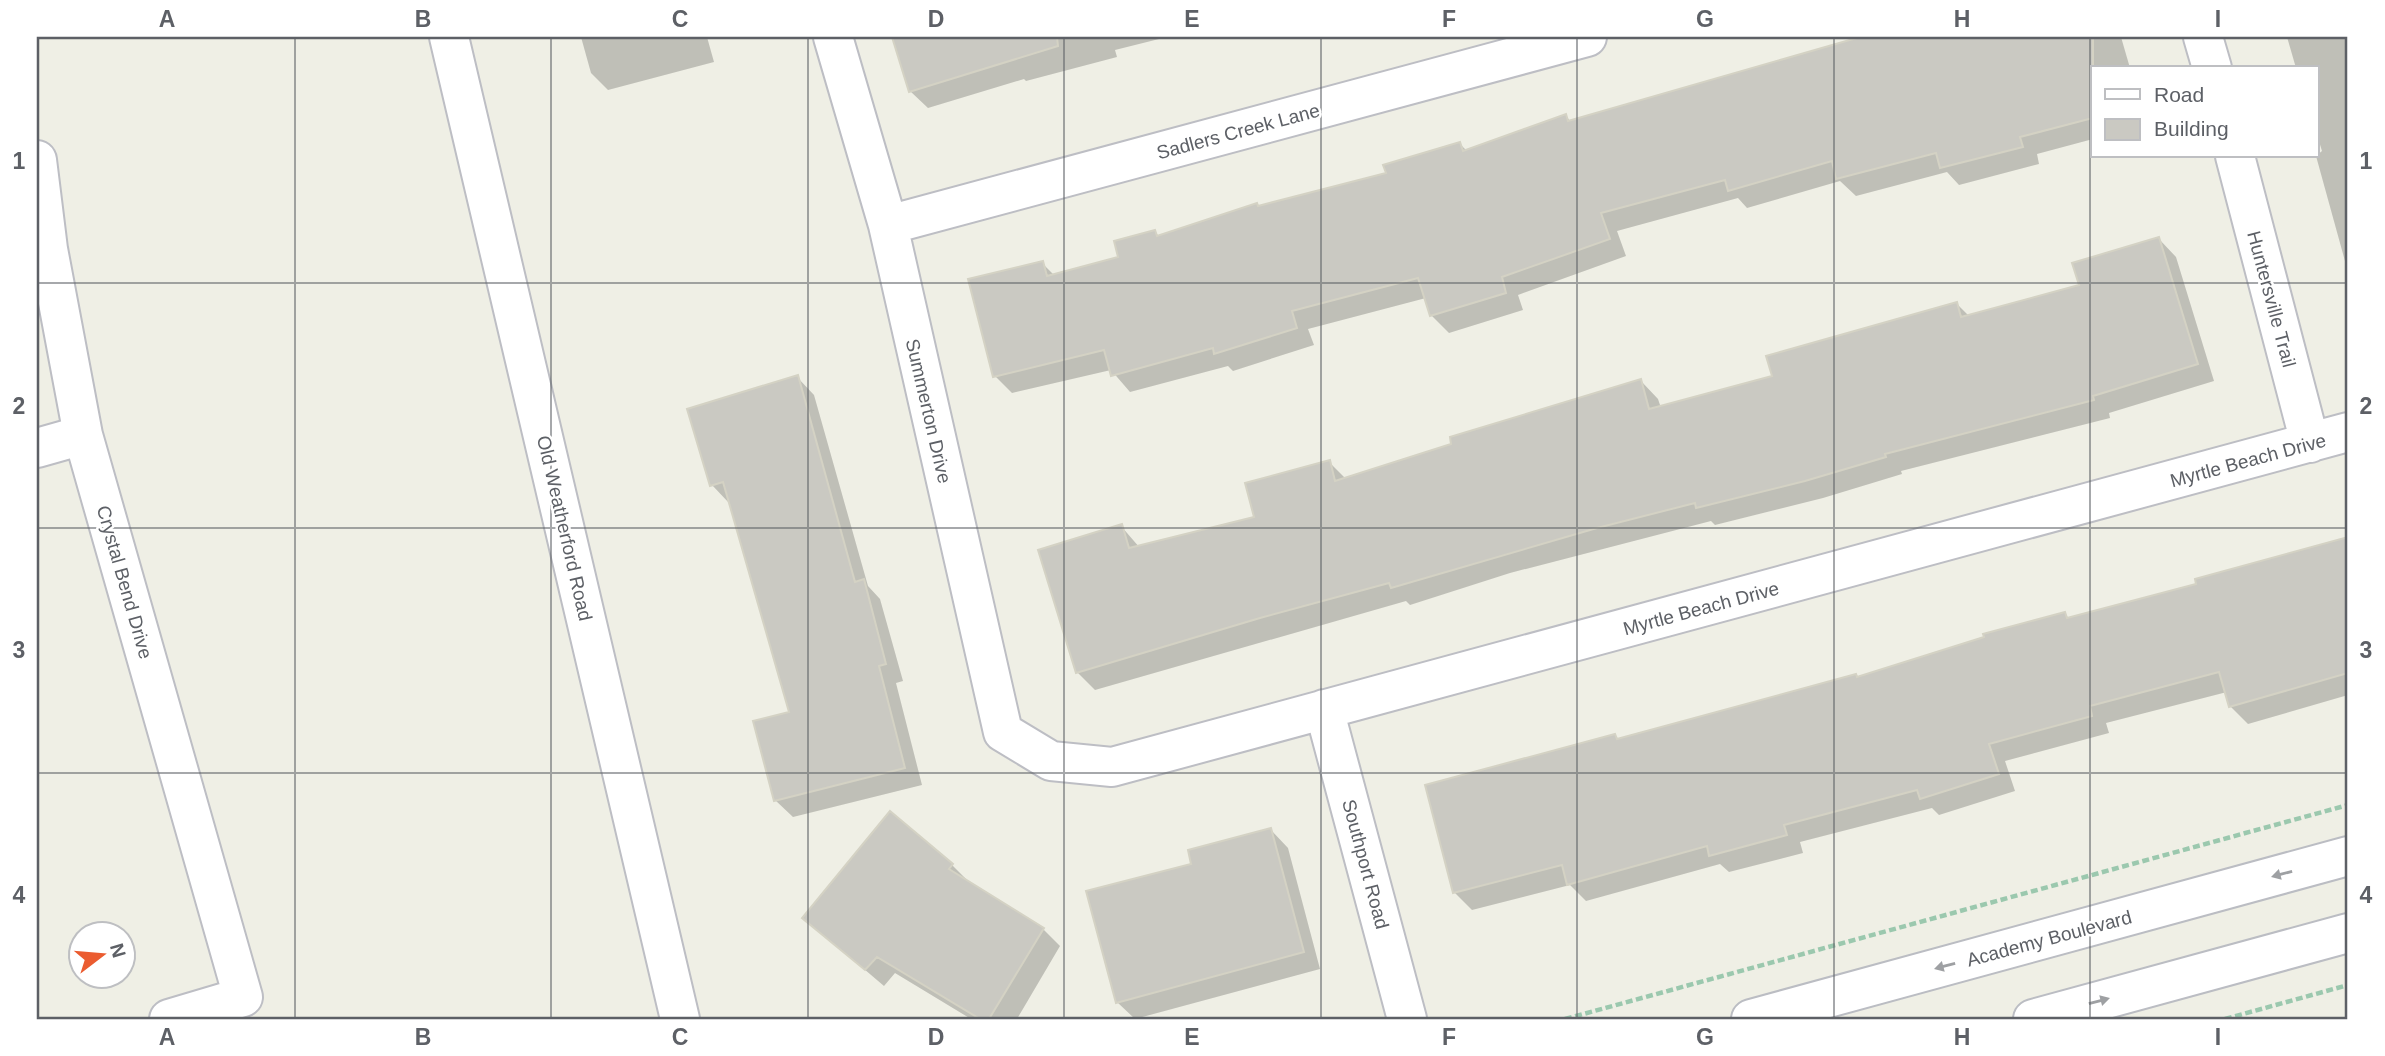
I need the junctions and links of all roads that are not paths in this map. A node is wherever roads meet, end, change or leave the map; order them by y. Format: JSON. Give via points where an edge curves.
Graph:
{"nodes":[{"id":1,"x":449,"y":37,"type":"edge"},
{"id":2,"x":834,"y":37,"type":"edge"},
{"id":3,"x":1587,"y":37,"type":"edge"},
{"id":4,"x":2203,"y":37,"type":"edge"},
{"id":5,"x":2211,"y":66,"type":"edge"},
{"id":6,"x":2236,"y":158,"type":"edge"},
{"id":7,"x":37,"y":160,"type":"edge"},
{"id":8,"x":888,"y":225,"type":"junction"},
{"id":9,"x":2348,"y":432,"type":"edge"},
{"id":10,"x":83,"y":435,"type":"junction"},
{"id":11,"x":2310,"y":443,"type":"junction"},
{"id":12,"x":37,"y":447,"type":"edge"},
{"id":13,"x":1324,"y":709,"type":"junction"},
{"id":14,"x":1051,"y":761,"type":"joint"},
{"id":15,"x":2348,"y":856,"type":"edge"},
{"id":16,"x":2348,"y":933,"type":"edge"},
{"id":17,"x":169,"y":1019,"type":"edge"},
{"id":18,"x":680,"y":1019,"type":"edge"},
{"id":19,"x":1408,"y":1019,"type":"edge"},
{"id":20,"x":1751,"y":1019,"type":"edge"},
{"id":21,"x":2033,"y":1019,"type":"edge"}],
"edges":[{"from":1,"to":18,"type":"street","name":"Old Weatherford Road"},
{"from":2,"to":8,"type":"street","name":"Summerton Drive"},
{"from":3,"to":8,"type":"street","name":"Sadlers Creek Lane"},
{"from":4,"to":5,"type":"street"},
{"from":6,"to":11,"type":"street","name":"Huntersville Trail"},
{"from":7,"to":10,"type":"street","name":"Crystal Bend Drive","via":[[48,249]]},
{"from":8,"to":14,"type":"street","name":"Summerton Drive","via":[[1003,732]]},
{"from":9,"to":11,"type":"street","name":"Myrtle Beach Drive"},
{"from":10,"to":12,"type":"street"},
{"from":10,"to":17,"type":"street","name":"Crystal Bend Drive","via":[[243,997]]},
{"from":11,"to":13,"type":"street","name":"Myrtle Beach Drive"},
{"from":13,"to":14,"type":"street","name":"Myrtle Beach Drive","via":[[1112,767]]},
{"from":13,"to":19,"type":"street","name":"Southport Road"},
{"from":15,"to":20,"type":"street","name":"Academy Boulevard","one_way":true},
{"from":21,"to":16,"type":"street","one_way":true}]}
